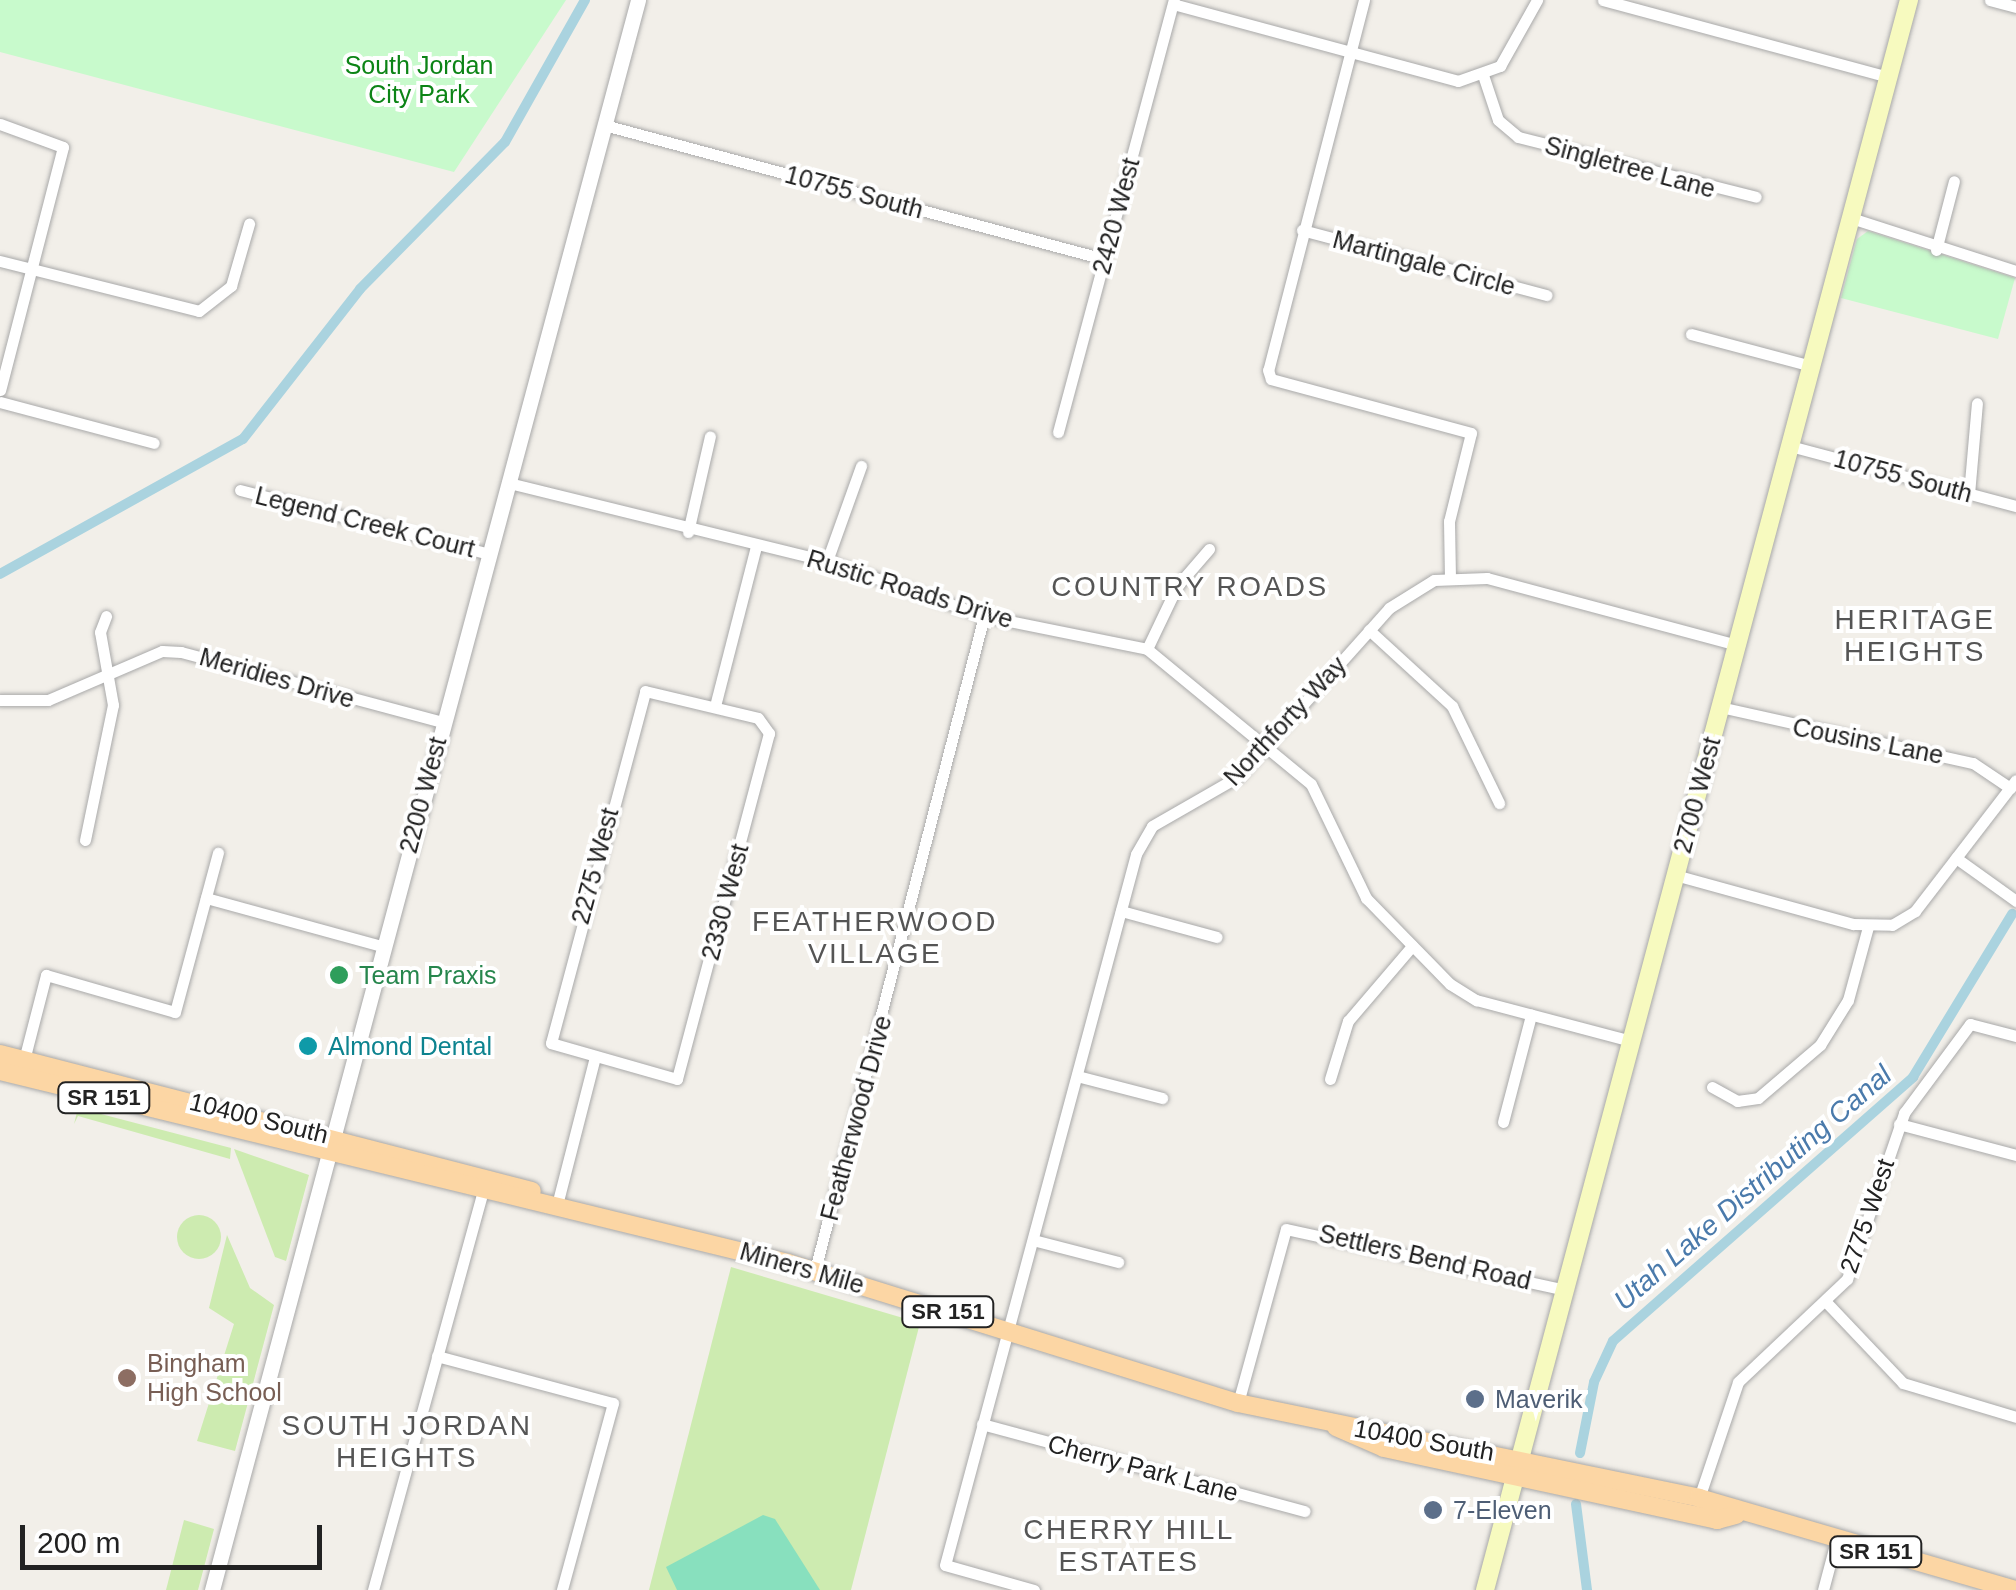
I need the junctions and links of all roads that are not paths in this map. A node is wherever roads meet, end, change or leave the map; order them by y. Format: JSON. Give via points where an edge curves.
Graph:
{"nodes":[{"id":1,"x":638,"y":0,"type":"edge"},
{"id":2,"x":1364,"y":0,"type":"edge"},
{"id":3,"x":1537,"y":0,"type":"edge"},
{"id":4,"x":1603,"y":0,"type":"edge"},
{"id":5,"x":1909,"y":0,"type":"edge"},
{"id":6,"x":1990,"y":0,"type":"edge"},
{"id":7,"x":1173,"y":2,"type":"edge"},
{"id":8,"x":2016,"y":7,"type":"edge"},
{"id":9,"x":1350,"y":52,"type":"junction"},
{"id":10,"x":1483,"y":75,"type":"junction"},
{"id":11,"x":1888,"y":76,"type":"junction"},
{"id":12,"x":0,"y":124,"type":"edge"},
{"id":13,"x":604,"y":125,"type":"junction"},
{"id":14,"x":1954,"y":181,"type":"dead end"},
{"id":15,"x":1756,"y":197,"type":"dead end"},
{"id":16,"x":1851,"y":218,"type":"junction"},
{"id":17,"x":249,"y":224,"type":"dead end"},
{"id":18,"x":1302,"y":230,"type":"junction"},
{"id":19,"x":1936,"y":250,"type":"junction"},
{"id":20,"x":1104,"y":259,"type":"junction"},
{"id":21,"x":0,"y":261,"type":"edge"},
{"id":22,"x":32,"y":270,"type":"junction"},
{"id":23,"x":2016,"y":271,"type":"edge"},
{"id":24,"x":1546,"y":296,"type":"dead end"},
{"id":25,"x":1691,"y":334,"type":"dead end"},
{"id":26,"x":1811,"y":366,"type":"junction"},
{"id":27,"x":0,"y":390,"type":"edge"},
{"id":28,"x":0,"y":402,"type":"edge"},
{"id":29,"x":1977,"y":402,"type":"dead end"},
{"id":30,"x":1058,"y":432,"type":"dead end"},
{"id":31,"x":710,"y":436,"type":"dead end"},
{"id":32,"x":154,"y":443,"type":"dead end"},
{"id":33,"x":1790,"y":446,"type":"junction"},
{"id":34,"x":862,"y":466,"type":"dead end"},
{"id":35,"x":509,"y":484,"type":"junction"},
{"id":36,"x":240,"y":490,"type":"dead end"},
{"id":37,"x":1969,"y":494,"type":"junction"},
{"id":38,"x":2016,"y":506,"type":"edge"},
{"id":39,"x":688,"y":532,"type":"junction"},
{"id":40,"x":756,"y":546,"type":"junction"},
{"id":41,"x":1209,"y":549,"type":"dead end"},
{"id":42,"x":490,"y":554,"type":"junction"},
{"id":43,"x":827,"y":561,"type":"junction"},
{"id":44,"x":1450,"y":576,"type":"junction"},
{"id":45,"x":106,"y":616,"type":"dead end"},
{"id":46,"x":984,"y":616,"type":"junction"},
{"id":47,"x":1369,"y":630,"type":"junction"},
{"id":48,"x":1737,"y":645,"type":"junction"},
{"id":49,"x":1147,"y":649,"type":"junction"},
{"id":50,"x":111,"y":671,"type":"junction"},
{"id":51,"x":0,"y":700,"type":"edge"},
{"id":52,"x":716,"y":706,"type":"junction"},
{"id":53,"x":1720,"y":707,"type":"junction"},
{"id":54,"x":443,"y":722,"type":"junction"},
{"id":55,"x":1266,"y":745,"type":"junction"},
{"id":56,"x":2013,"y":784,"type":"edge"},
{"id":57,"x":1499,"y":802,"type":"dead end"},
{"id":58,"x":84,"y":840,"type":"dead end"},
{"id":59,"x":218,"y":853,"type":"dead end"},
{"id":60,"x":1956,"y":858,"type":"junction"},
{"id":61,"x":1675,"y":876,"type":"junction"},
{"id":62,"x":206,"y":898,"type":"junction"},
{"id":63,"x":2016,"y":901,"type":"edge"},
{"id":64,"x":1121,"y":911,"type":"junction"},
{"id":65,"x":1868,"y":927,"type":"junction"},
{"id":66,"x":1217,"y":937,"type":"dead end"},
{"id":67,"x":382,"y":946,"type":"junction"},
{"id":68,"x":1412,"y":946,"type":"junction"},
{"id":69,"x":1531,"y":1014,"type":"junction"},
{"id":70,"x":2016,"y":1036,"type":"edge"},
{"id":71,"x":1631,"y":1041,"type":"junction"},
{"id":72,"x":0,"y":1054,"type":"edge"},
{"id":73,"x":595,"y":1057,"type":"junction"},
{"id":74,"x":24,"y":1060,"type":"junction"},
{"id":75,"x":0,"y":1071,"type":"edge"},
{"id":76,"x":1077,"y":1076,"type":"junction"},
{"id":77,"x":1330,"y":1079,"type":"dead end"},
{"id":78,"x":1712,"y":1088,"type":"dead end"},
{"id":79,"x":1162,"y":1098,"type":"dead end"},
{"id":80,"x":1503,"y":1122,"type":"dead end"},
{"id":81,"x":1898,"y":1124,"type":"junction"},
{"id":82,"x":330,"y":1145,"type":"junction"},
{"id":83,"x":2016,"y":1155,"type":"edge"},
{"id":84,"x":438,"y":1171,"type":"junction"},
{"id":85,"x":483,"y":1191,"type":"junction"},
{"id":86,"x":558,"y":1201,"type":"junction"},
{"id":87,"x":1033,"y":1240,"type":"junction"},
{"id":88,"x":1118,"y":1262,"type":"dead end"},
{"id":89,"x":815,"y":1270,"type":"junction"},
{"id":90,"x":1565,"y":1290,"type":"junction"},
{"id":91,"x":1828,"y":1303,"type":"junction"},
{"id":92,"x":1008,"y":1331,"type":"junction"},
{"id":93,"x":437,"y":1356,"type":"junction"},
{"id":94,"x":1238,"y":1403,"type":"junction"},
{"id":95,"x":2016,"y":1417,"type":"edge"},
{"id":96,"x":982,"y":1424,"type":"junction"},
{"id":97,"x":1336,"y":1427,"type":"joint"},
{"id":98,"x":1519,"y":1467,"type":"junction"},
{"id":99,"x":1700,"y":1498,"type":"junction"},
{"id":100,"x":1304,"y":1511,"type":"dead end"},
{"id":101,"x":1736,"y":1515,"type":"junction"},
{"id":102,"x":1836,"y":1542,"type":"junction"},
{"id":103,"x":212,"y":1590,"type":"edge"},
{"id":104,"x":373,"y":1590,"type":"edge"},
{"id":105,"x":562,"y":1590,"type":"edge"},
{"id":106,"x":1034,"y":1590,"type":"edge"},
{"id":107,"x":1485,"y":1590,"type":"edge"},
{"id":108,"x":1823,"y":1590,"type":"edge"},
{"id":109,"x":2016,"y":1590,"type":"edge"}],
"edges":[{"from":1,"to":13,"type":"street","name":"2200 West"},
{"from":2,"to":9,"type":"street"},
{"from":3,"to":10,"type":"street","via":[[1500,66]]},
{"from":4,"to":11,"type":"street"},
{"from":5,"to":11,"type":"main road","name":"2700 West"},
{"from":6,"to":8,"type":"street"},
{"from":7,"to":9,"type":"street"},
{"from":7,"to":20,"type":"street","name":"2420 West"},
{"from":9,"to":10,"type":"street","via":[[1458,80]]},
{"from":9,"to":18,"type":"street"},
{"from":10,"to":15,"type":"street","name":"Singletree Lane","via":[[1498,120],[1518,136]]},
{"from":11,"to":16,"type":"main road","name":"2700 West"},
{"from":12,"to":22,"type":"street","via":[[63,147]]},
{"from":13,"to":20,"type":"street","name":"10755 South"},
{"from":13,"to":35,"type":"street","name":"2200 West"},
{"from":14,"to":19,"type":"street"},
{"from":16,"to":19,"type":"street"},
{"from":16,"to":26,"type":"main road","name":"2700 West"},
{"from":17,"to":22,"type":"street","via":[[223,298],[181,310]]},
{"from":18,"to":24,"type":"street","name":"Martingale Circle"},
{"from":18,"to":44,"type":"street","via":[[1271,380],[1471,433],[1449,521]]},
{"from":19,"to":23,"type":"street"},
{"from":20,"to":30,"type":"street","name":"2420 West"},
{"from":21,"to":22,"type":"street"},
{"from":22,"to":27,"type":"street"},
{"from":25,"to":26,"type":"street"},
{"from":26,"to":33,"type":"main road","name":"2700 West"},
{"from":28,"to":32,"type":"street"},
{"from":29,"to":37,"type":"street","via":[[1980,446]]},
{"from":31,"to":39,"type":"street"},
{"from":33,"to":37,"type":"street","name":"10755 South"},
{"from":33,"to":48,"type":"main road","name":"2700 West"},
{"from":34,"to":43,"type":"street"},
{"from":35,"to":39,"type":"street","name":"Rustic Roads Drive"},
{"from":35,"to":42,"type":"street","name":"2200 West"},
{"from":36,"to":42,"type":"street","name":"Legend Creek Court"},
{"from":37,"to":38,"type":"street","name":"10755 South"},
{"from":39,"to":40,"type":"street","name":"Rustic Roads Drive"},
{"from":40,"to":43,"type":"street","name":"Rustic Roads Drive"},
{"from":40,"to":52,"type":"street"},
{"from":41,"to":49,"type":"street","via":[[1177,586]]},
{"from":42,"to":54,"type":"street","name":"2200 West"},
{"from":43,"to":46,"type":"street","name":"Rustic Roads Drive"},
{"from":44,"to":47,"type":"street","name":"Northforty Way","via":[[1402,596]]},
{"from":44,"to":48,"type":"street"},
{"from":45,"to":50,"type":"street","via":[[100,632]]},
{"from":46,"to":49,"type":"street","name":"Rustic Roads Drive"},
{"from":46,"to":89,"type":"street","name":"Featherwood Drive"},
{"from":47,"to":55,"type":"street","name":"Northforty Way"},
{"from":47,"to":57,"type":"street","via":[[1452,706]]},
{"from":48,"to":53,"type":"main road","name":"2700 West"},
{"from":49,"to":55,"type":"street","name":"Rustic Roads Drive"},
{"from":50,"to":51,"type":"street","name":"Meridies Drive","via":[[48,700]]},
{"from":50,"to":54,"type":"street","name":"Meridies Drive","via":[[181,652]]},
{"from":50,"to":58,"type":"street","via":[[113,705]]},
{"from":52,"to":73,"type":"street","name":"2275 West","via":[[645,691],[551,1043]]},
{"from":52,"to":73,"type":"street","name":"2330 West","via":[[769,726],[677,1079]]},
{"from":53,"to":56,"type":"street","name":"Cousins Lane","via":[[1972,764]]},
{"from":53,"to":61,"type":"main road","name":"2700 West"},
{"from":54,"to":67,"type":"street","name":"2200 West"},
{"from":55,"to":64,"type":"street","name":"Northforty Way","via":[[1224,789],[1152,826]]},
{"from":55,"to":68,"type":"street","name":"Rustic Roads Drive","via":[[1317,792],[1366,898]]},
{"from":56,"to":60,"type":"street"},
{"from":59,"to":62,"type":"street"},
{"from":60,"to":63,"type":"street"},
{"from":60,"to":65,"type":"street","via":[[1910,915]]},
{"from":61,"to":65,"type":"street"},
{"from":61,"to":71,"type":"main road","name":"2700 West"},
{"from":62,"to":67,"type":"street"},
{"from":62,"to":74,"type":"street","via":[[175,1012],[46,975]]},
{"from":64,"to":66,"type":"street"},
{"from":64,"to":76,"type":"street","name":"Northforty Way"},
{"from":65,"to":78,"type":"street","via":[[1848,1000],[1820,1045],[1758,1098],[1737,1101]]},
{"from":67,"to":82,"type":"street","name":"2200 West"},
{"from":68,"to":69,"type":"street","name":"Rustic Roads Drive","via":[[1466,996]]},
{"from":68,"to":77,"type":"street","via":[[1348,1021]]},
{"from":69,"to":71,"type":"street","name":"Rustic Roads Drive"},
{"from":69,"to":80,"type":"street"},
{"from":70,"to":81,"type":"street","name":"2775 West","via":[[1970,1024]]},
{"from":71,"to":90,"type":"main road","name":"2700 West"},
{"from":72,"to":74,"type":"main road","number":"SR 151"},
{"from":73,"to":86,"type":"street"},
{"from":74,"to":82,"type":"main road","name":"10400 South","number":"SR 151"},
{"from":75,"to":82,"type":"main road","name":"10400 South","number":"SR 151","via":[[208,1125]]},
{"from":76,"to":79,"type":"street"},
{"from":76,"to":87,"type":"street","name":"Northforty Way"},
{"from":81,"to":83,"type":"street"},
{"from":81,"to":91,"type":"street","name":"2775 West","via":[[1851,1268]]},
{"from":82,"to":84,"type":"main road","name":"10400 South","number":"SR 151"},
{"from":82,"to":103,"type":"street","name":"2200 West"},
{"from":84,"to":85,"type":"main road","name":"Miners Mile","number":"SR 151"},
{"from":84,"to":86,"type":"main road","number":"SR 151"},
{"from":85,"to":86,"type":"main road","name":"Miners Mile","number":"SR 151"},
{"from":85,"to":93,"type":"street"},
{"from":86,"to":89,"type":"main road","name":"Miners Mile","number":"SR 151"},
{"from":87,"to":88,"type":"street"},
{"from":87,"to":92,"type":"street","name":"Northforty Way"},
{"from":89,"to":92,"type":"main road","name":"Miners Mile","number":"SR 151"},
{"from":90,"to":94,"type":"street","name":"Settlers Bend Road","via":[[1286,1228]]},
{"from":90,"to":98,"type":"main road","name":"2700 West"},
{"from":91,"to":95,"type":"street","via":[[1904,1383]]},
{"from":91,"to":99,"type":"street","name":"2775 West","via":[[1738,1382]]},
{"from":92,"to":94,"type":"main road","name":"Miners Mile","number":"SR 151"},
{"from":92,"to":96,"type":"street","name":"Northforty Way"},
{"from":93,"to":104,"type":"street"},
{"from":93,"to":105,"type":"street","via":[[612,1403]]},
{"from":94,"to":97,"type":"main road","name":"Miners Mile","number":"SR 151"},
{"from":96,"to":100,"type":"street","name":"Cherry Park Lane"},
{"from":96,"to":106,"type":"street","name":"Northforty Way","via":[[945,1566]]},
{"from":97,"to":98,"type":"main road","name":"10400 South","number":"SR 151","via":[[1352,1440]]},
{"from":98,"to":99,"type":"main road","number":"SR 151"},
{"from":98,"to":101,"type":"main road","number":"SR 151","via":[[1717,1520]]},
{"from":98,"to":107,"type":"main road","name":"2700 West"},
{"from":99,"to":101,"type":"main road","number":"SR 151"},
{"from":101,"to":102,"type":"main road","number":"SR 151"},
{"from":102,"to":108,"type":"street"},
{"from":102,"to":109,"type":"main road","number":"SR 151"}]}
